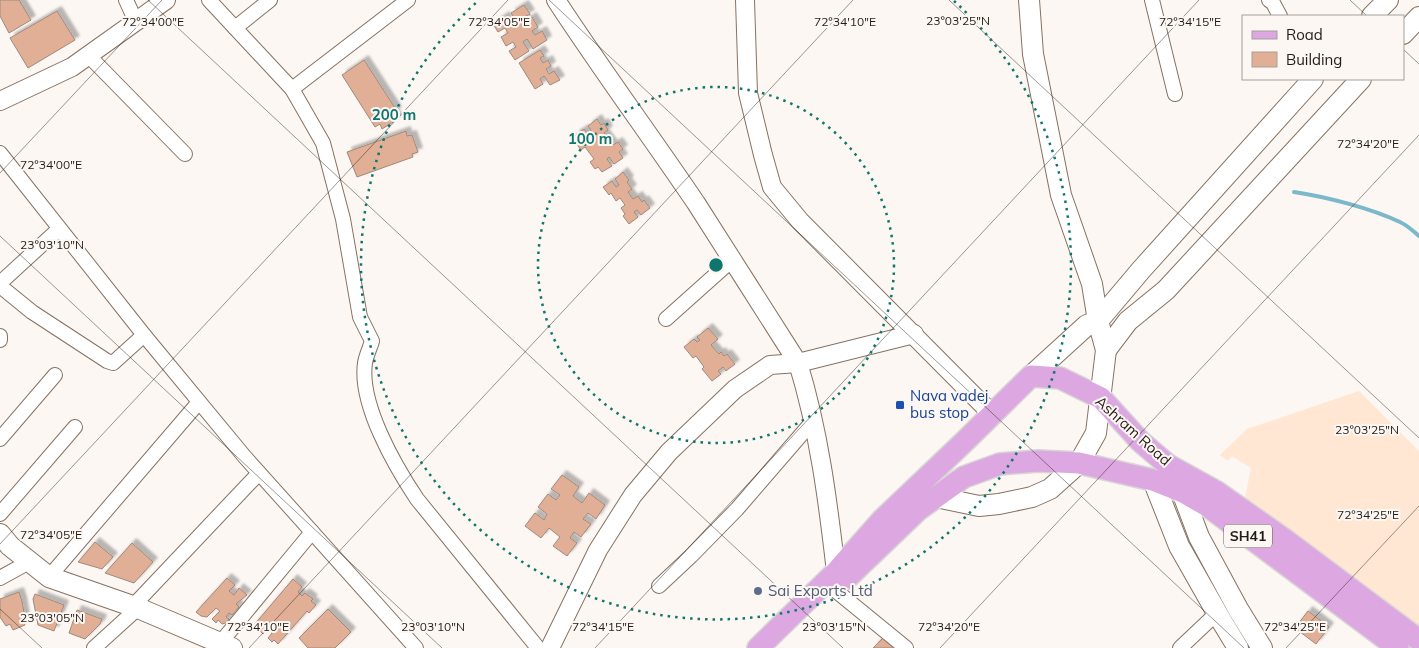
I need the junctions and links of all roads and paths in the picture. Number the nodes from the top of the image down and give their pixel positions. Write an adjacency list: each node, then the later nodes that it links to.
1 (126, 0): 16 (street)
2 (166, 0): 16 (street)
3 (209, 0): 17 (street)
4 (270, 0): 17 (street)
5 (408, 0): 22 (street)
6 (556, 0): 28 (street)
7 (745, 0): 32 (street)
8 (1019, 0): 31 (main road)
9 (1029, 0): 31 (main road)
10 (1152, 0): 23 (street)
11 (1269, 0): 13 (street)
12 (1388, 0): 14 (main road)
13 (1279, 15)
14 (1373, 15)
15 (1419, 17): 18 (main road)
16 (136, 22): 19 (street)
17 (235, 28): 22 (street)
18 (1404, 33)
19 (88, 56): 24 (street); 26 (street)
20 (1312, 80): 31 (main road)
21 (1360, 80): 36 (main road)
22 (292, 89): 66 (street)
23 (1175, 94)
24 (0, 101)
25 (0, 153): 27 (street)
26 (184, 154)
27 (59, 229): 29 (street); 34 (street)
28 (732, 260): 30 (street); 37 (street)
29 (0, 285): 34 (street)
30 (666, 319)
31 (1092, 323): 36 (main road); 39 (main road)
32 (914, 334): 37 (street); 42 (street)
33 (0, 336): 35 (street)
34 (144, 336): 41 (street)
35 (0, 340)
36 (1106, 350): 40 (main road)
37 (798, 363): 43 (street); 67 (street)
38 (55, 375): 45 (street)
39 (1031, 376): 40 (main road, Ashram Road); 42 (main road, Ashram Road)
40 (1101, 398): 46 (main road); 47 (main road, Ashram Road)
41 (199, 402): 48 (street); 56 (street)
42 (992, 414): 58 (main road, Ashram Road)
43 (813, 421): 58 (street); 59 (street)
44 (75, 427): 52 (street)
45 (0, 439)
46 (1078, 463): 49 (main road, Ashram Road / SH41); 51 (main road, Ashram Road / SH41); 51 (main road)
47 (1168, 465): 50 (main road); 62 (main road, Ashram Road)
48 (259, 473): 53 (street); 60 (street)
49 (1153, 480): 50 (main road, Ashram Road / SH41); 61 (main road)
50 (1183, 492): 73 (main road); 74 (main road, Ashram Road / SH41)
51 (936, 497): 58 (main road, Ashram Road / SH41)
52 (0, 514)
53 (312, 532): 63 (street); 65 (street)
54 (0, 534): 55 (main road)
55 (29, 562): 56 (main road); 57 (street)
56 (49, 577): 60 (main road)
57 (0, 578)
58 (836, 581): 68 (main road, Ashram Road); 69 (main road, Ashram Road / SH41); 70 (street)
59 (659, 586)
60 (135, 607): 63 (main road); 64 (street)
61 (1217, 613): 71 (street); 72 (main road)
62 (1419, 640)
63 (223, 646)
64 (94, 648)
65 (416, 648)
66 (538, 648)
67 (550, 648)
68 (758, 648)
69 (776, 648)
70 (906, 648)
71 (1180, 648)
72 (1238, 648)
73 (1262, 648)
74 (1398, 648)

